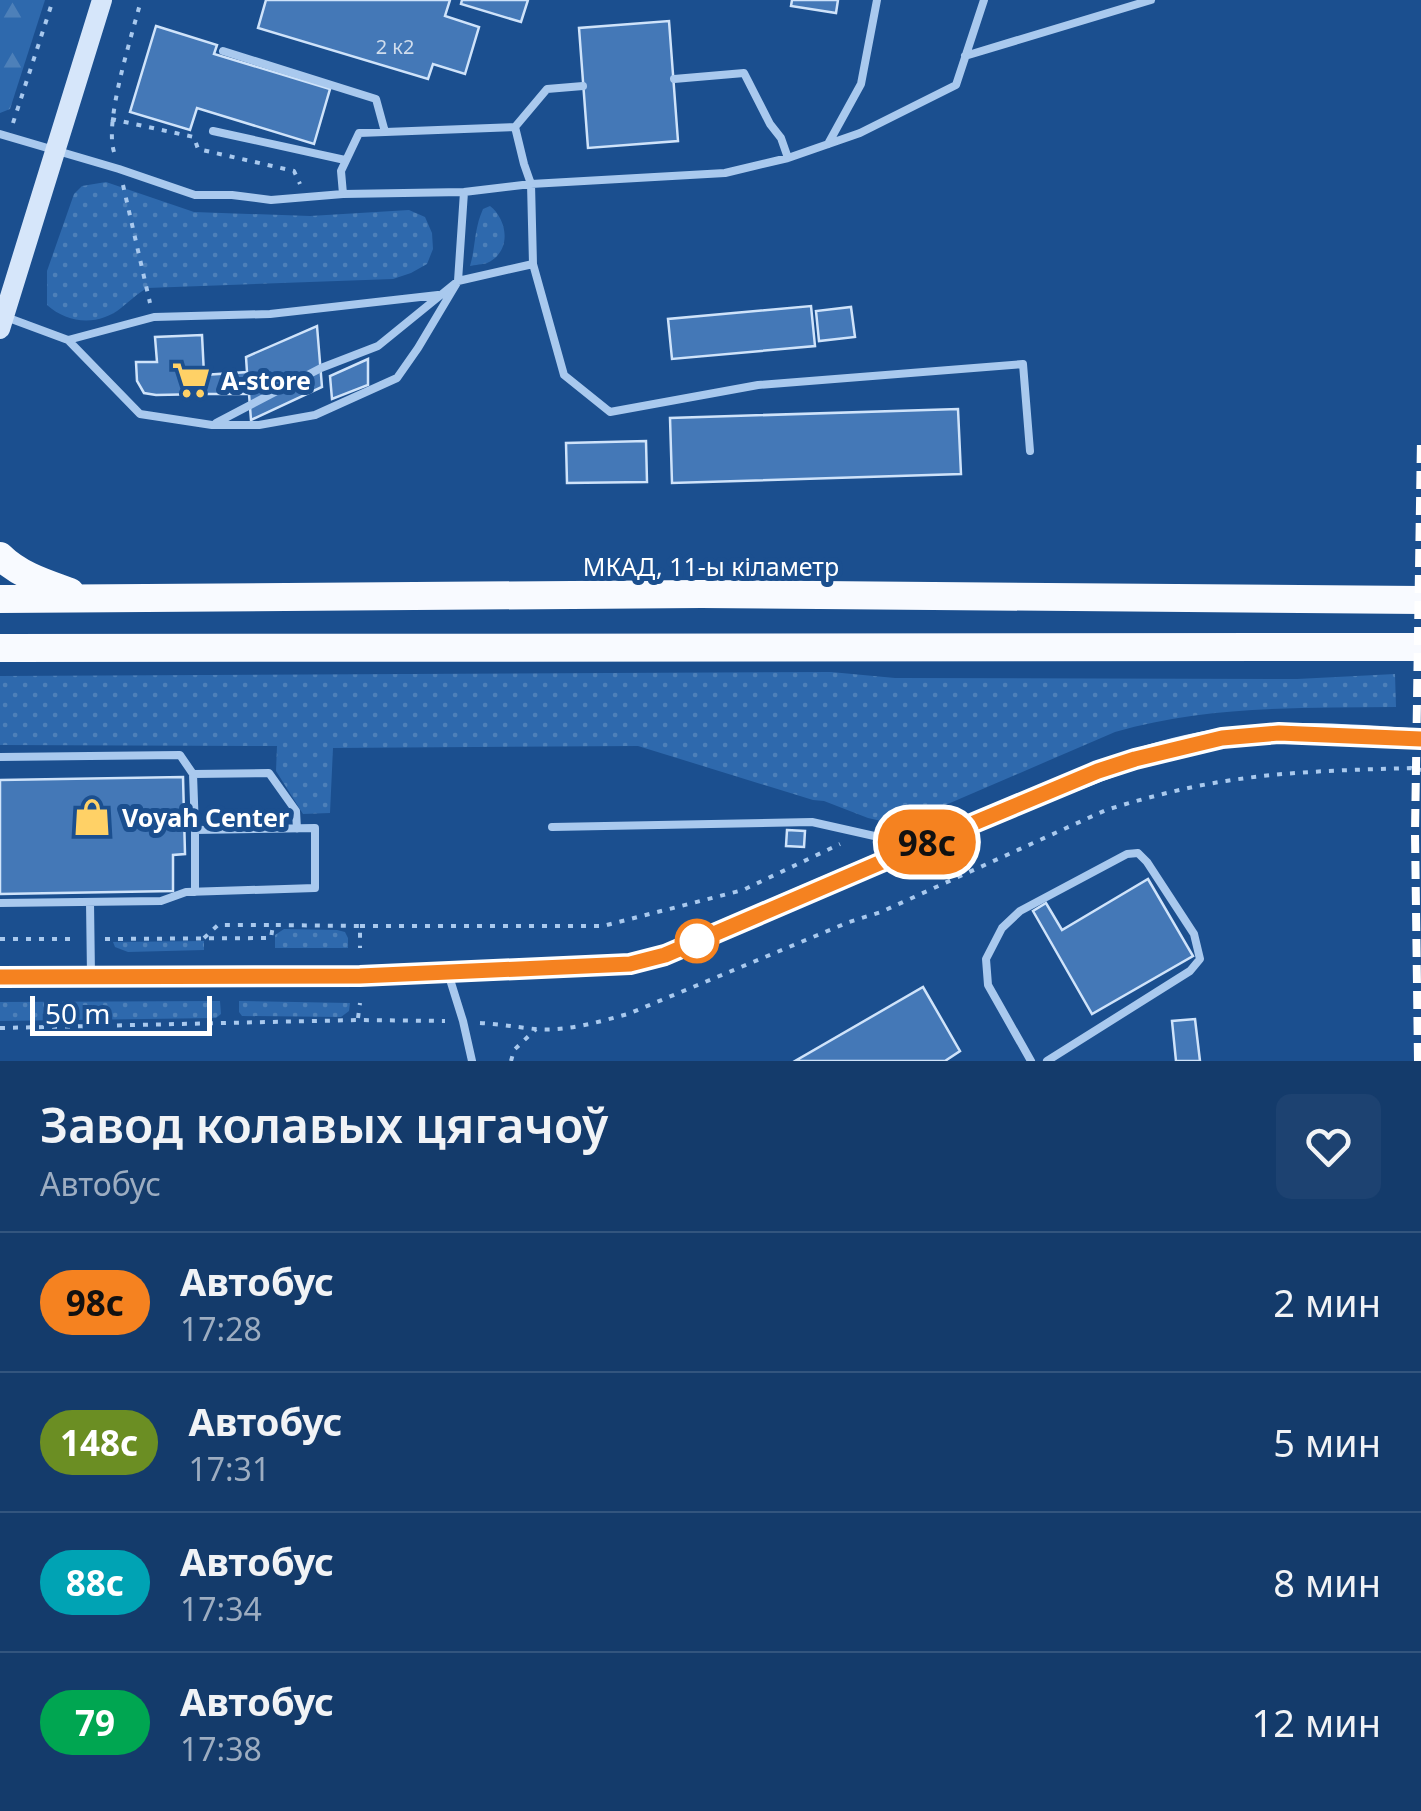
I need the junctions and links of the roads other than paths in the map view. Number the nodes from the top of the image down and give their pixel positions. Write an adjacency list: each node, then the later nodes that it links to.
1 (102, 0): 14 (main road)
2 (877, 0): 13 (lane)
3 (984, 0): 6 (lane)
4 (1151, 0): 6 (lane)
5 (222, 52): 11 (lane)
6 (965, 56): 13 (lane)
7 (674, 79): 15 (lane)
8 (583, 86): 9 (lane)
9 (515, 127): 11 (lane); 17 (lane)
10 (213, 132): 16 (lane)
11 (385, 132): 16 (lane)
12 (4, 135): 14 (lane)
13 (828, 144): 15 (lane)
14 (56, 152): 19 (lane); 23 (main road)
15 (788, 158): 17 (lane)
16 (346, 160): 19 (lane)
17 (532, 184): 18 (lane); 20 (lane)
18 (464, 192): 19 (lane); 21 (lane)
19 (343, 194)
20 (534, 264): 21 (lane); 26 (lane)
21 (458, 281): 22 (lane); 25 (lane)
22 (438, 294): 24 (lane); 25 (lane)
23 (2, 323): 24 (lane)
24 (68, 340): 25 (lane)
25 (212, 425)
26 (1030, 451)
27 (0, 556): 29 (highway)
28 (0, 599): 29 (highway, МКАД, 11-ы кіламетр)
29 (90, 599): 30 (highway, МКАД, 11-ы кіламетр)
30 (1421, 600)
31 (1421, 646): 32 (highway)
32 (0, 648)
33 (1421, 738): 39 (main road)
34 (0, 757): 35 (lane)
35 (193, 774): 37 (lane); 38 (lane)
36 (552, 827): 39 (lane)
37 (297, 829): 38 (lane); 40 (lane)
38 (195, 830): 40 (lane)
39 (919, 846): 43 (main road)
40 (195, 892): 41 (lane)
41 (90, 902): 42 (lane); 45 (lane)
42 (0, 903)
43 (448, 973): 45 (main road); 46 (lane)
44 (0, 976): 45 (main road)
45 (91, 976)
46 (472, 1061)
47 (1031, 1061): 48 (lane)
48 (1047, 1061)

